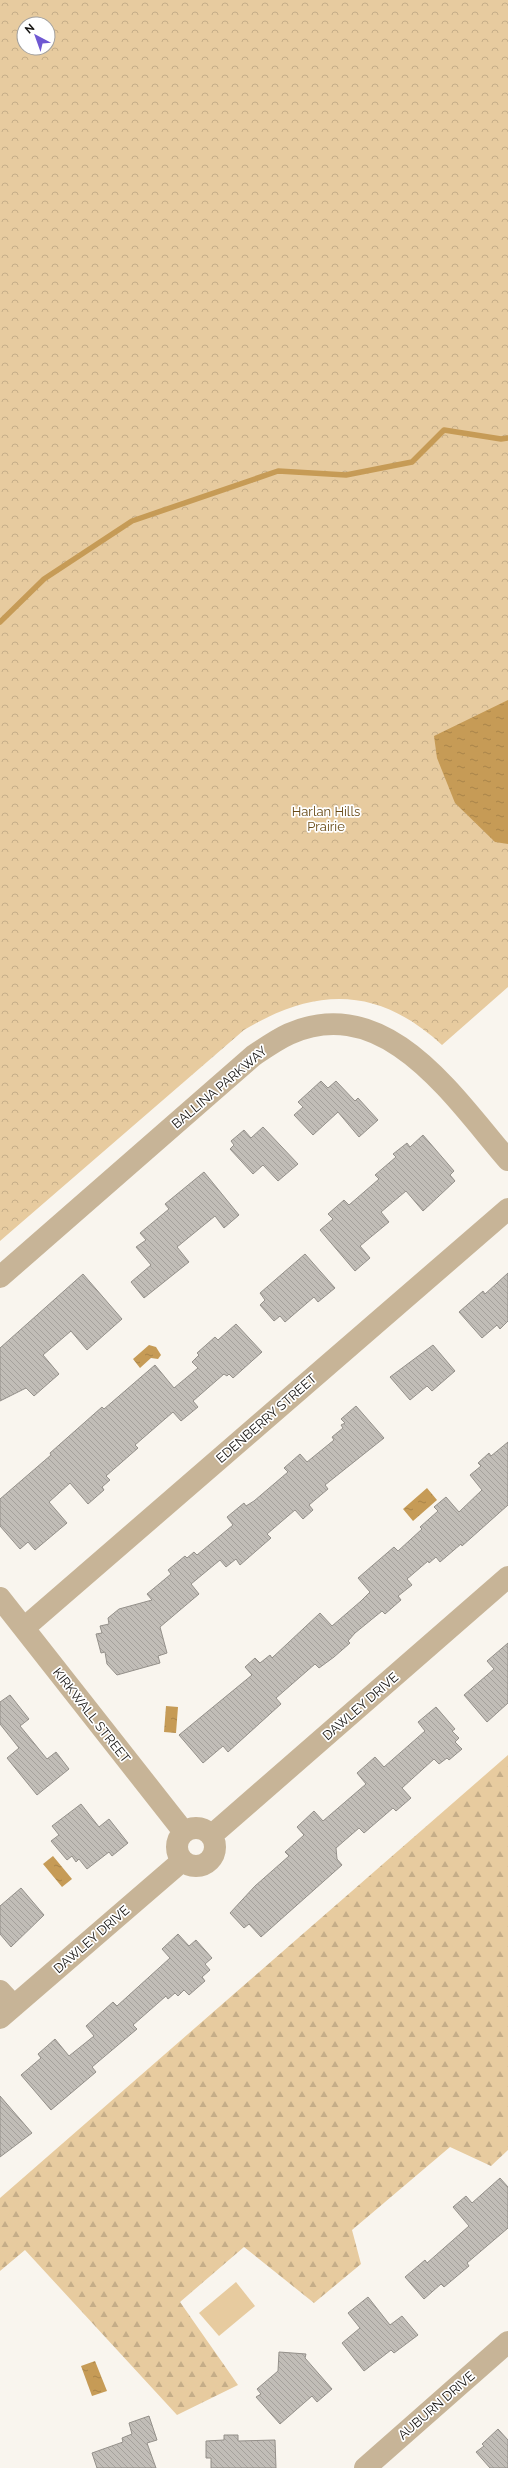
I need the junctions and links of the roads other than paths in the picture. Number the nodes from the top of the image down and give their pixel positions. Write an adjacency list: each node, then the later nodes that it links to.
1 (508, 1160): 3 (street, BALLINA PARKWAY)
2 (508, 1209): 6 (street, EDENBERRY STREET)
3 (0, 1276)
4 (508, 1577): 8 (street, DAWLEY DRIVE)
5 (0, 1598): 6 (street, KIRKWALL STREET)
6 (24, 1628): 7 (street, KIRKWALL STREET)
7 (184, 1832): 8 (street); 9 (street)
8 (212, 1835): 9 (street)
9 (182, 1861): 10 (street, DAWLEY DRIVE)
10 (5, 2005)
11 (508, 2342): 12 (street, AUBURN DRIVE)
12 (365, 2468)

